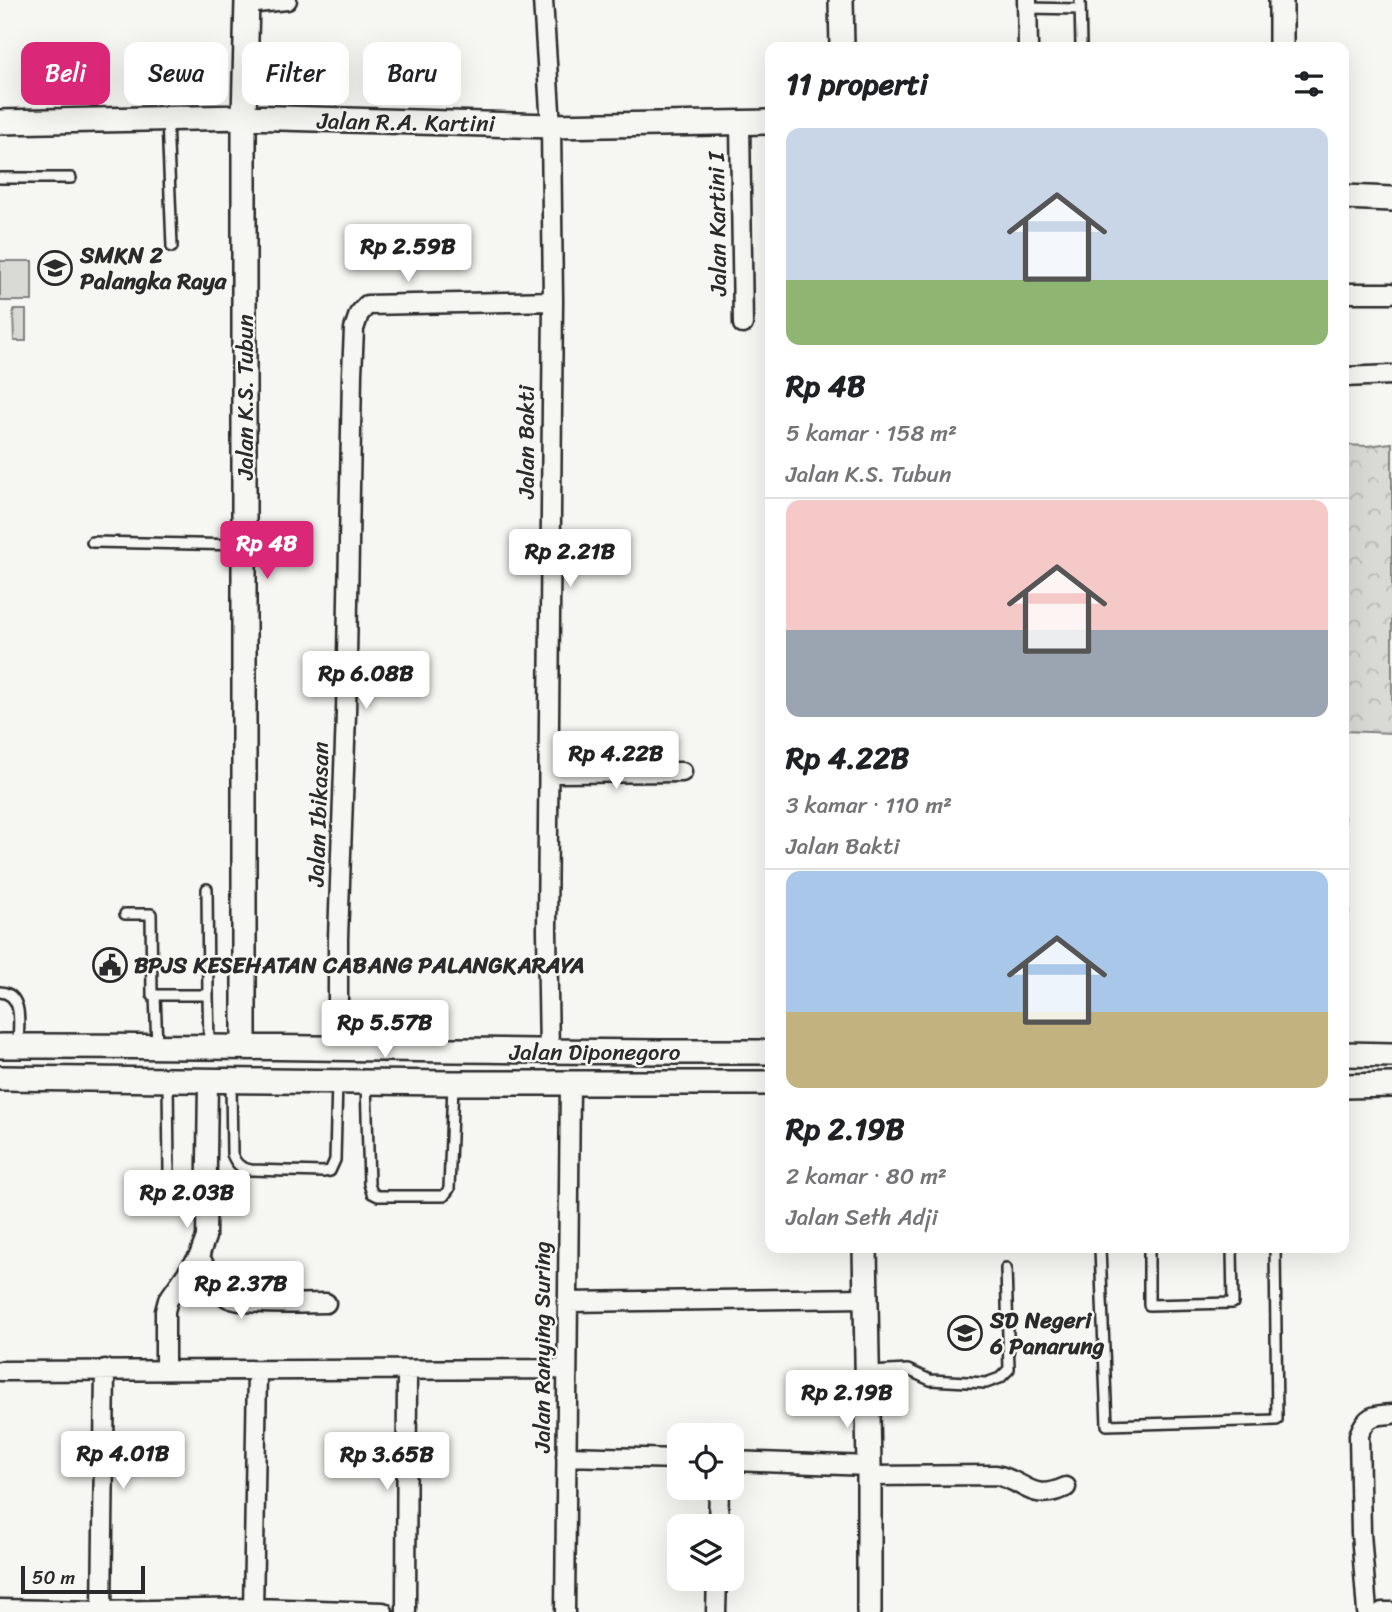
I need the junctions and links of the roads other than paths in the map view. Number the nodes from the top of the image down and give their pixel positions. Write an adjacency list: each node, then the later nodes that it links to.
1 (287, 0): 5 (street)
2 (543, 0): 17 (street, Jalan Bakti)
3 (841, 0): 8 (street)
4 (1281, 0): 11 (street)
5 (247, 2): 12 (street, Jalan K.S. Tubun)
6 (1027, 4): 7 (lane); 9 (street)
7 (1080, 5): 10 (lane)
8 (842, 42)
9 (1028, 42)
10 (1081, 42)
11 (1281, 42)
12 (244, 117): 13 (street, Jalan R.A. Kartini); 17 (street, Jalan R.A. Kartini); 30 (street, Jalan K.S. Tubun)
13 (167, 118): 14 (street, Jalan R.A. Kartini); 22 (lane)
14 (0, 122)
15 (765, 122): 16 (street, Jalan R.A. Kartini)
16 (740, 124): 17 (street, Jalan R.A. Kartini); 26 (street, Jalan Kartini I)
17 (551, 126): 25 (street, Jalan Bakti)
18 (0, 178): 19 (lane)
19 (71, 178)
20 (1349, 197): 21 (street)
21 (1392, 199)
22 (172, 247)
23 (1349, 293): 24 (street)
24 (1392, 293)
25 (553, 301): 32 (street, Jalan Bakti); 43 (street, Jalan Ibikasan)
26 (743, 324)
27 (1392, 375): 28 (street)
28 (1349, 377)
29 (92, 542): 30 (lane)
30 (246, 545): 42 (street, Jalan K.S. Tubun)
31 (682, 772): 32 (street)
32 (550, 773): 45 (street, Jalan Bakti)
33 (207, 889): 37 (lane)
34 (125, 914): 36 (lane)
35 (0, 992): 39 (lane)
36 (155, 995): 37 (lane); 40 (lane)
37 (208, 995): 41 (lane)
38 (44, 1045): 39 (street, Jalan Diponegoro); 40 (street, Jalan Diponegoro); 49 (street)
39 (9, 1046)
40 (156, 1046): 41 (street, Jalan Diponegoro)
41 (209, 1046): 42 (street, Jalan Diponegoro)
42 (244, 1046): 43 (street, Jalan Diponegoro)
43 (338, 1046): 45 (street, Jalan Diponegoro)
44 (765, 1052): 45 (street, Jalan Diponegoro)
45 (549, 1053)
46 (1349, 1054): 47 (street)
47 (1392, 1055)
48 (0, 1078): 49 (street, Jalan Diponegoro)
49 (44, 1078): 50 (street, Jalan Diponegoro)
50 (168, 1079): 51 (street, Jalan Diponegoro); 59 (lane)
51 (220, 1080): 52 (street, Jalan Diponegoro); 52 (lane); 65 (street)
52 (337, 1081): 53 (street, Jalan Diponegoro)
53 (366, 1082): 54 (street, Jalan Diponegoro); 54 (lane)
54 (453, 1083): 55 (street, Jalan Diponegoro)
55 (570, 1083): 56 (street, Jalan Diponegoro); 68 (street, Jalan Ranying Suring)
56 (765, 1083)
57 (1392, 1085): 58 (street)
58 (1349, 1086)
59 (169, 1174)
60 (865, 1253): 67 (street)
61 (1100, 1253): 64 (lane)
62 (1149, 1253): 63 (lane)
63 (1232, 1253)
64 (1275, 1253)
65 (199, 1256): 69 (street); 72 (street)
66 (1006, 1268): 76 (lane)
67 (866, 1298): 68 (street); 76 (street)
68 (567, 1302): 71 (street, Jalan Ranying Suring)
69 (326, 1303)
70 (105, 1369): 72 (street); 73 (street); 86 (street)
71 (567, 1369): 74 (street); 78 (street, Jalan Ranying Suring)
72 (165, 1370): 75 (street)
73 (0, 1371)
74 (407, 1371): 75 (street); 88 (street)
75 (257, 1372): 85 (street)
76 (868, 1372): 81 (street)
77 (1392, 1414): 92 (street)
78 (566, 1456): 79 (street); 89 (street, Jalan Ranying Suring)
79 (667, 1459)
80 (744, 1462): 81 (street)
81 (869, 1471): 82 (street); 91 (street)
82 (1066, 1487)
83 (717, 1591): 90 (street)
84 (0, 1609): 86 (street)
85 (253, 1610): 86 (street); 87 (street)
86 (102, 1611)
87 (383, 1612)
88 (406, 1612)
89 (565, 1612)
90 (716, 1612)
91 (869, 1612)
92 (1367, 1612)
93 (1382, 1612): 94 (street)
94 (1392, 1612)

